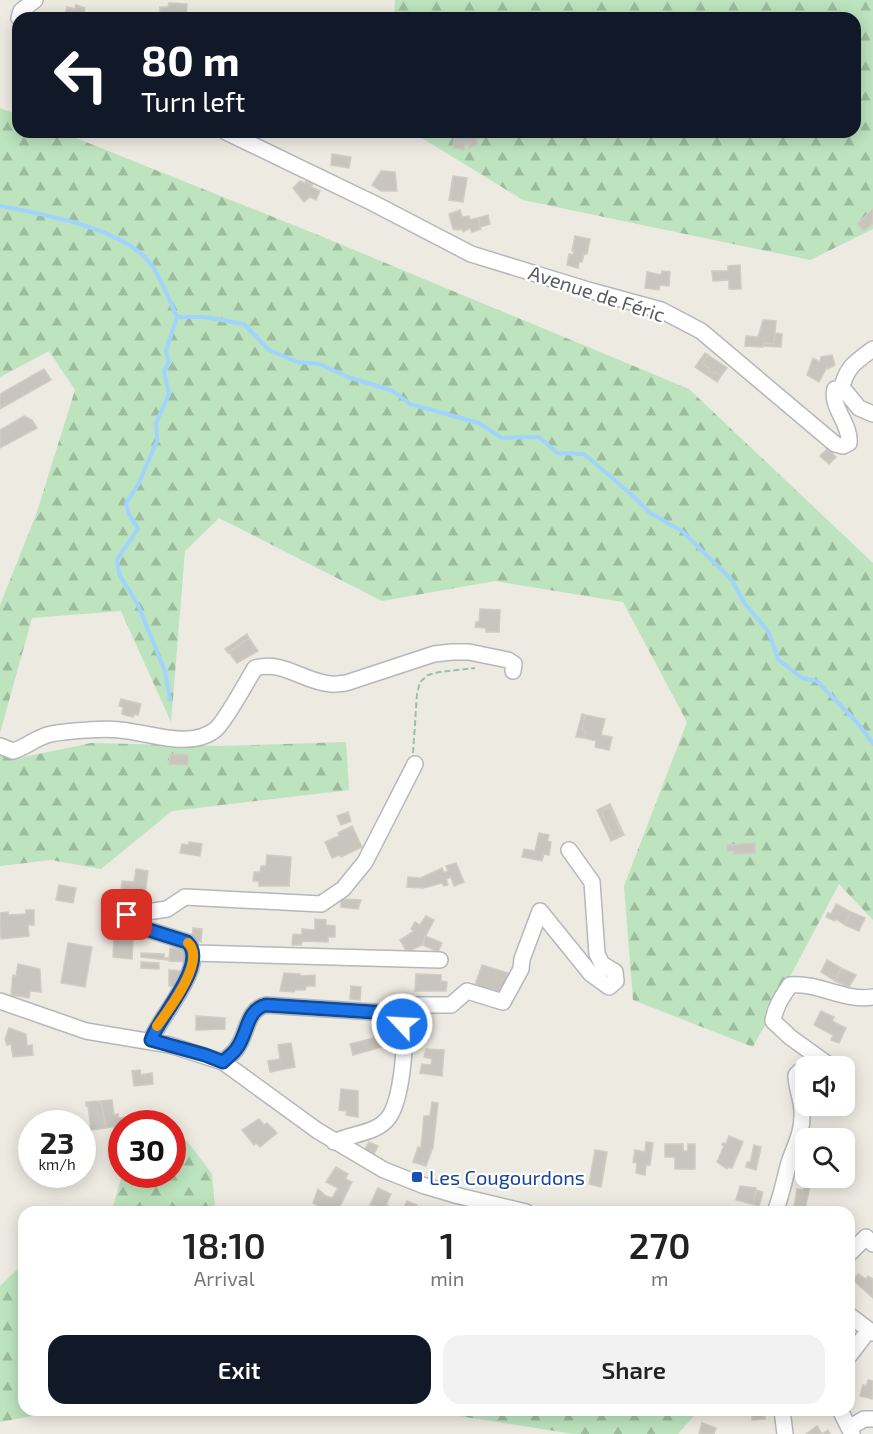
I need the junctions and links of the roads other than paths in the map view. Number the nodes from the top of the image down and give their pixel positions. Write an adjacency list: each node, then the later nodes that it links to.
1 (35, 0): 2 (street)
2 (21, 12)
3 (238, 138): 5 (street, Avenue de Féric)
4 (873, 349): 5 (street)
5 (841, 391): 6 (street)
6 (873, 414)
7 (513, 671): 8 (street)
8 (0, 746)
9 (415, 764): 11 (street)
10 (569, 850): 15 (street)
11 (194, 953): 12 (street); 16 (street)
12 (440, 960)
13 (873, 997): 17 (street)
14 (0, 1001): 16 (street)
15 (396, 1016): 18 (street); 20 (street)
16 (151, 1040): 18 (street)
17 (817, 1056)
18 (223, 1062): 20 (street)
19 (802, 1116): 22 (street)
20 (334, 1142): 21 (street)
21 (501, 1206)
22 (777, 1206)
23 (873, 1244): 24 (street)
24 (855, 1248)
25 (855, 1319): 26 (street)
26 (871, 1331): 27 (street)
27 (855, 1349)
28 (783, 1416): 32 (street)
29 (843, 1416): 31 (street)
30 (873, 1419): 31 (street)
31 (851, 1431)
32 (785, 1434)

